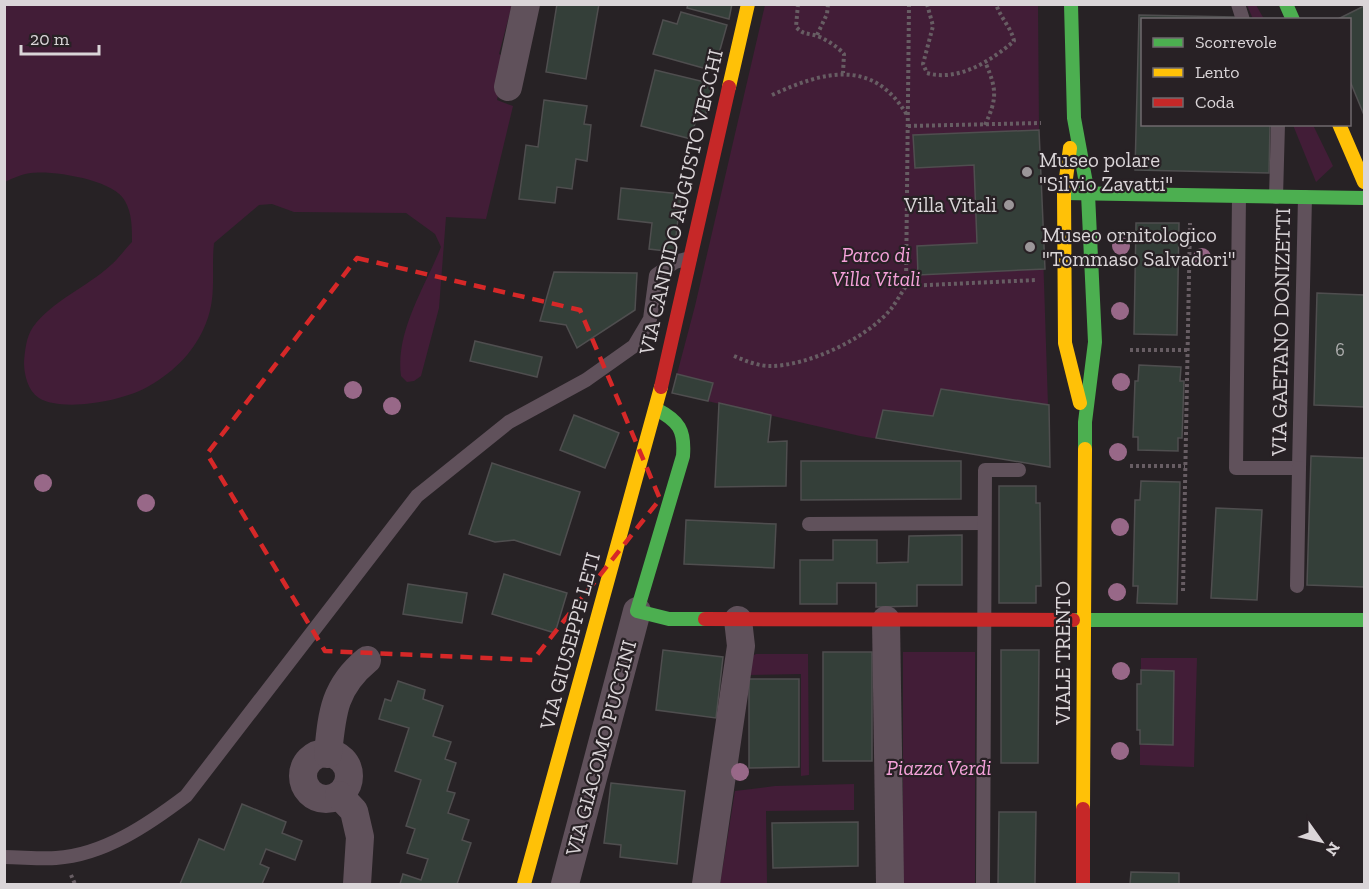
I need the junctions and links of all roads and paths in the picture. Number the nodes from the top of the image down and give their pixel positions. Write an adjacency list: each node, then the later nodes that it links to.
1 (526, 4): 14 (street)
2 (748, 4): 31 (main road, VIA CANDIDO AUGUSTO VECCHI)
3 (798, 4): 11 (path)
4 (828, 4): 11 (path)
5 (909, 4): 16 (path)
6 (927, 4): 12 (path)
7 (996, 4): 12 (path)
8 (1071, 4): 17 (main road, VIALE TRENTO)
9 (1286, 4): 10 (main road)
10 (1292, 18)
11 (817, 35): 13 (path)
12 (986, 63): 19 (path)
13 (843, 73): 15 (path); 16 (path)
14 (508, 87)
15 (772, 95)
16 (908, 115): 20 (path)
17 (1074, 118): 24 (main road, VIALE TRENTO); 25 (main road, VIALE TRENTO)
18 (1041, 123): 19 (path)
19 (985, 125): 20 (path)
20 (908, 126): 33 (path)
21 (1278, 126): 28 (lane)
22 (1340, 126): 23 (main road)
23 (1365, 182)
24 (1064, 193): 25 (main road, VIA GAETANO DONIZETTI); 38 (main road, VIALE TRENTO)
25 (1088, 194): 26 (main road, VIA GAETANO DONIZETTI); 38 (main road, VIALE TRENTO)
26 (1191, 195): 27 (main road, VIA GAETANO DONIZETTI); 35 (path)
27 (1239, 196): 28 (main road, VIA GAETANO DONIZETTI); 41 (lane, VIA GAETANO DONIZETTI)
28 (1276, 197): 29 (main road, VIA GAETANO DONIZETTI)
29 (1305, 197): 30 (main road, VIA GAETANO DONIZETTI); 41 (lane, VIA GAETANO DONIZETTI)
30 (1365, 198)
31 (690, 258): 37 (main road, VIA CANDIDO AUGUSTO VECCHI); 56 (lane)
32 (1045, 279): 33 (path)
33 (906, 286): 36 (path)
34 (1130, 350): 35 (path)
35 (1187, 350): 40 (path)
36 (734, 356)
37 (656, 410): 46 (main road); 58 (main road, VIA GIUSEPPE LETI)
38 (1085, 422): 50 (main road, VIALE TRENTO)
39 (1130, 466): 40 (path)
40 (1185, 466): 51 (path)
41 (1299, 468): 45 (lane, VIA GAETANO DONIZETTI)
42 (1019, 470): 43 (lane)
43 (982, 523): 44 (lane); 49 (lane)
44 (809, 524)
45 (1297, 586)
46 (637, 611): 47 (main road); 59 (street, VIA GIACOMO PUCCINI)
47 (738, 620): 48 (main road); 60 (street)
48 (886, 620): 49 (main road); 61 (street)
49 (983, 620): 50 (main road); 62 (lane)
50 (1084, 620): 51 (main road); 63 (main road, VIALE TRENTO)
51 (1183, 620): 52 (main road)
52 (1365, 620)
53 (368, 660): 54 (street)
54 (328, 754): 55 (street); 55 (street)
55 (339, 795): 57 (street)
56 (4, 857)
57 (357, 885)
58 (524, 885)
59 (566, 885)
60 (706, 885)
61 (890, 885)
62 (983, 885)
63 (1083, 885)

